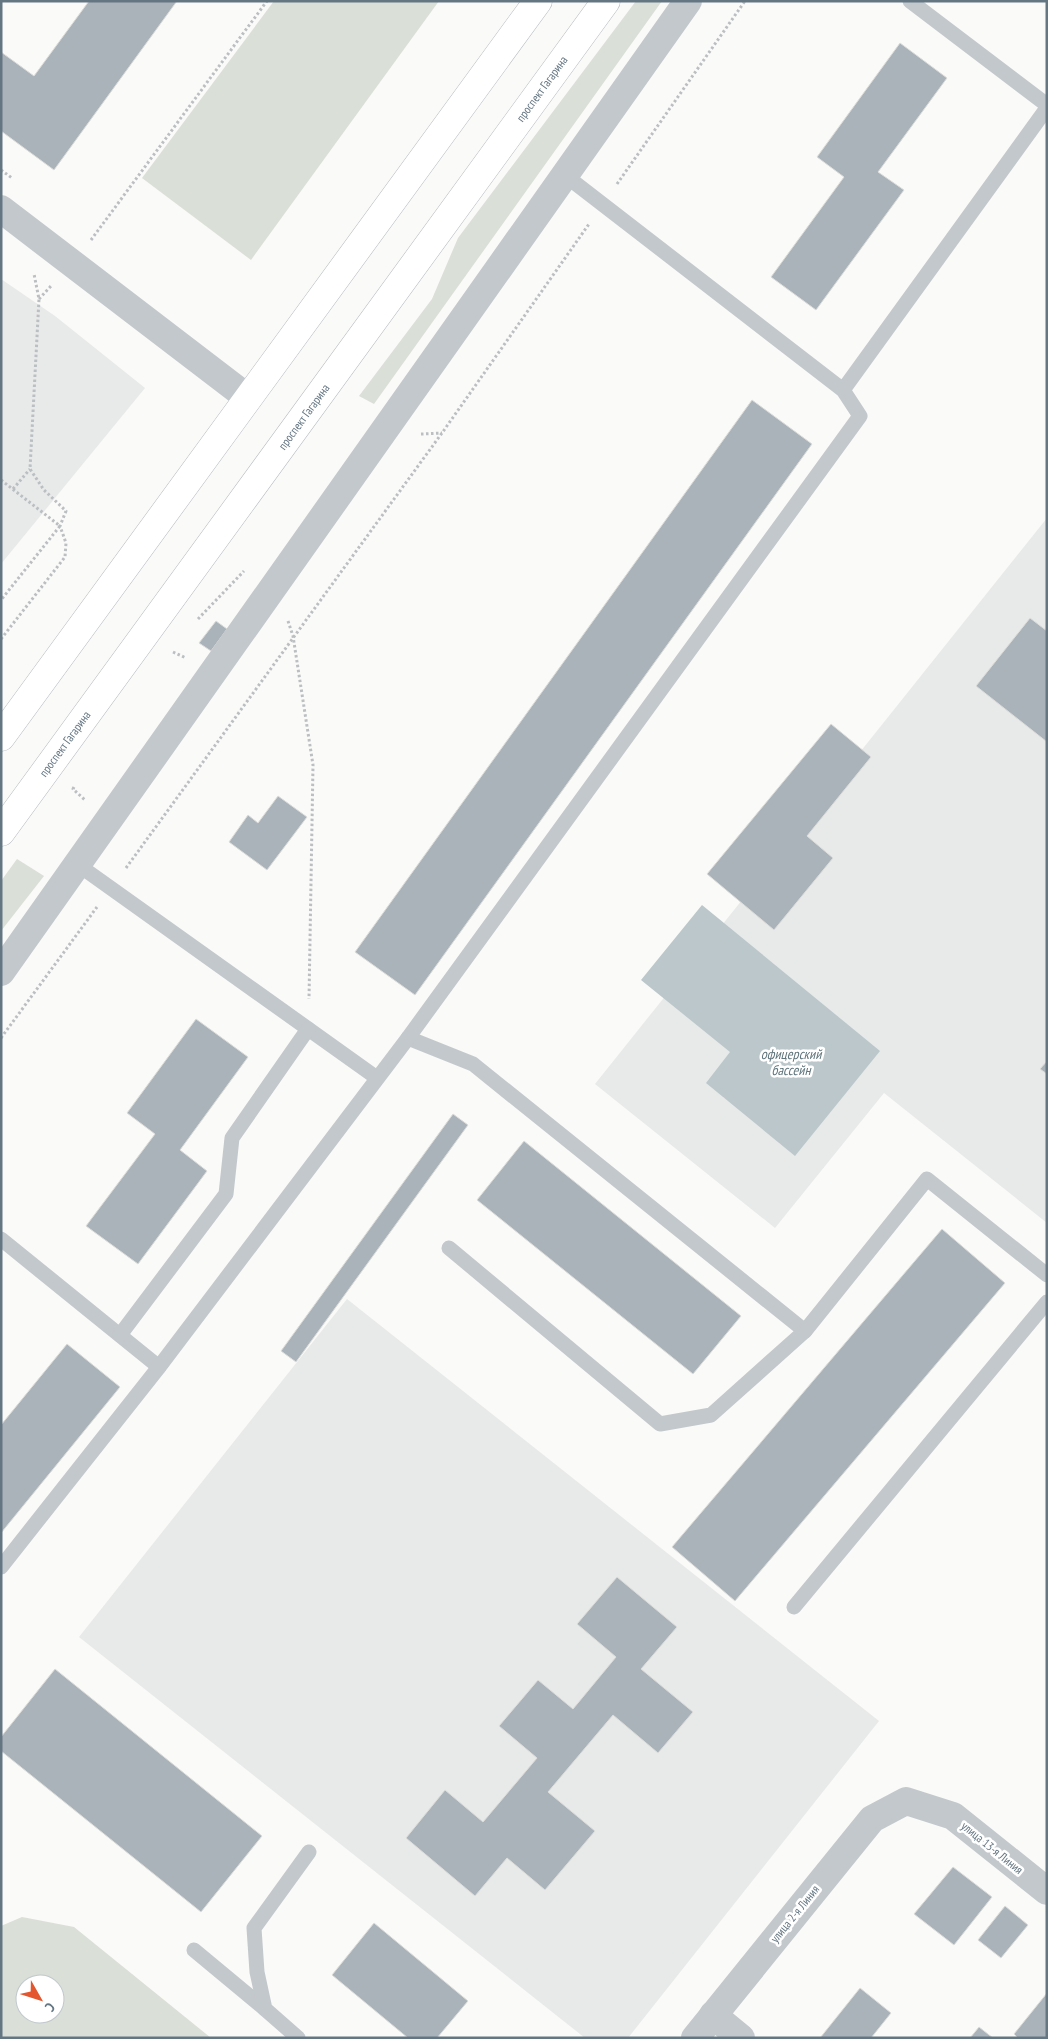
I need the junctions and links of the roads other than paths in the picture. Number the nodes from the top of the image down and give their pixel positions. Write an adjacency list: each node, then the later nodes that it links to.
1 (538, 1): 9 (main road)
2 (606, 1): 11 (main road, проспект Гагарина)
3 (688, 1): 6 (street)
4 (910, 1): 5 (lane)
5 (1047, 106): 8 (lane)
6 (566, 176): 8 (lane); 12 (street)
7 (1, 209): 9 (street)
8 (843, 390): 15 (lane)
9 (248, 398): 10 (main road)
10 (1, 737)
11 (1, 832)
12 (77, 864): 13 (street); 14 (lane)
13 (1, 972)
14 (308, 1029): 16 (lane); 22 (lane)
15 (408, 1038): 16 (lane); 21 (lane)
16 (377, 1078): 23 (lane)
17 (1, 1239): 22 (lane)
18 (449, 1248): 21 (lane)
19 (1047, 1275): 21 (lane)
20 (1047, 1302): 25 (lane)
21 (805, 1331)
22 (120, 1335): 23 (lane)
23 (158, 1367): 24 (lane)
24 (1, 1567)
25 (794, 1607)
26 (906, 1801): 28 (street, улица 13-я Линия); 31 (street, улица 2-я Линия)
27 (309, 1852): 30 (lane)
28 (1047, 1891)
29 (194, 1950): 30 (lane)
30 (265, 2009): 32 (lane)
31 (713, 2014): 33 (street, улица 2-я Линия); 34 (street)
32 (298, 2038)
33 (695, 2038)
34 (741, 2038)

